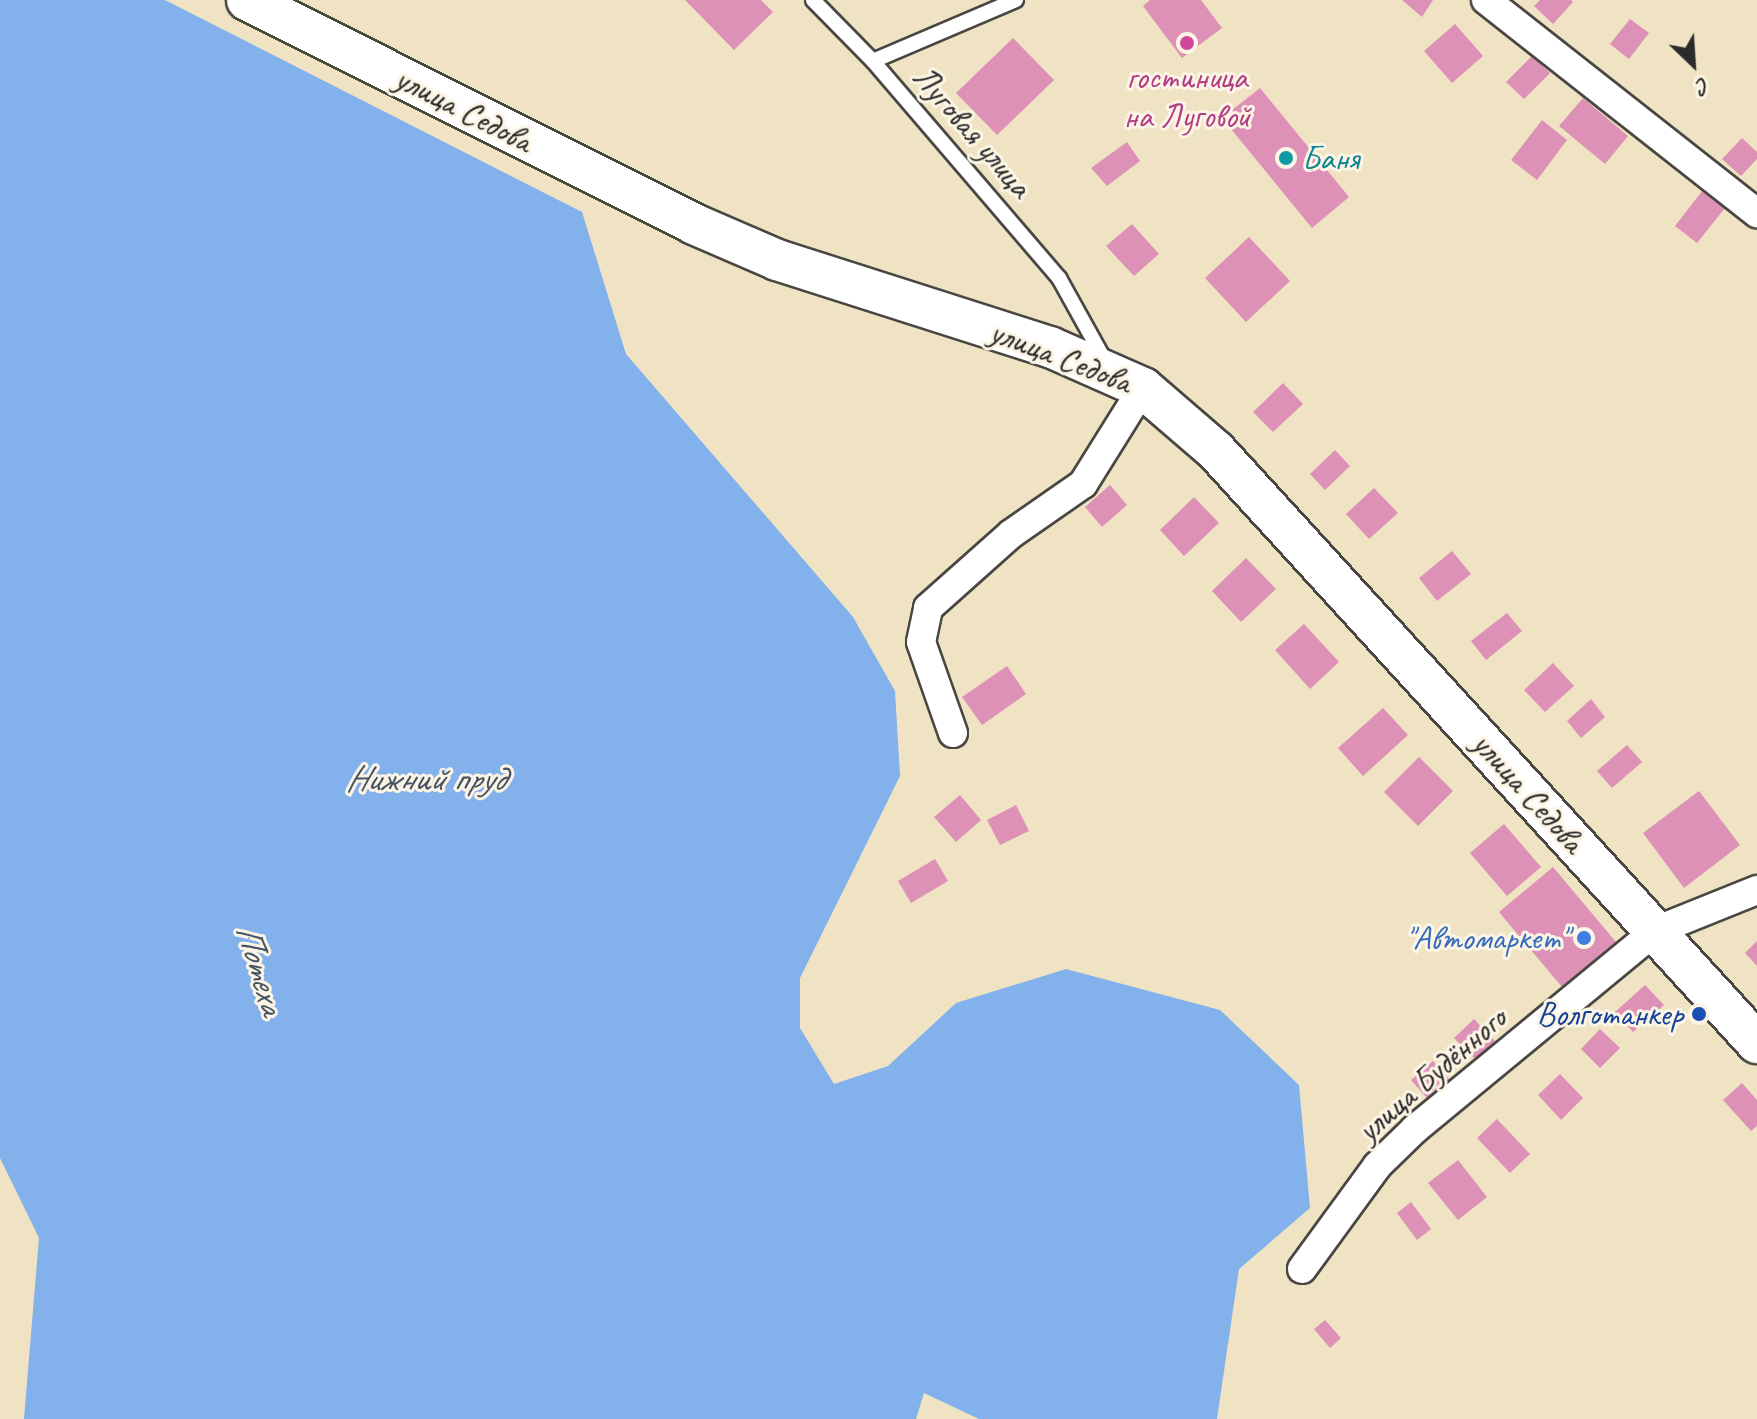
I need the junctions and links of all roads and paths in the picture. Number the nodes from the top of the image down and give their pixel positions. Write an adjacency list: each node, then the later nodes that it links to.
1 (247, 0): 7 (main road, улица Седова)
2 (813, 0): 5 (lane)
3 (1016, 0): 5 (lane, Луговая улица)
4 (1486, 0): 6 (street)
5 (873, 61): 7 (lane, Луговая улица)
6 (1757, 213)
7 (1127, 379): 8 (street); 10 (main road, улица Седова)
8 (953, 733)
9 (1757, 890): 10 (street, улица Будённого)
10 (1655, 931): 11 (main road, улица Седова); 12 (street, улица Будённого)
11 (1757, 1043)
12 (1302, 1269)

